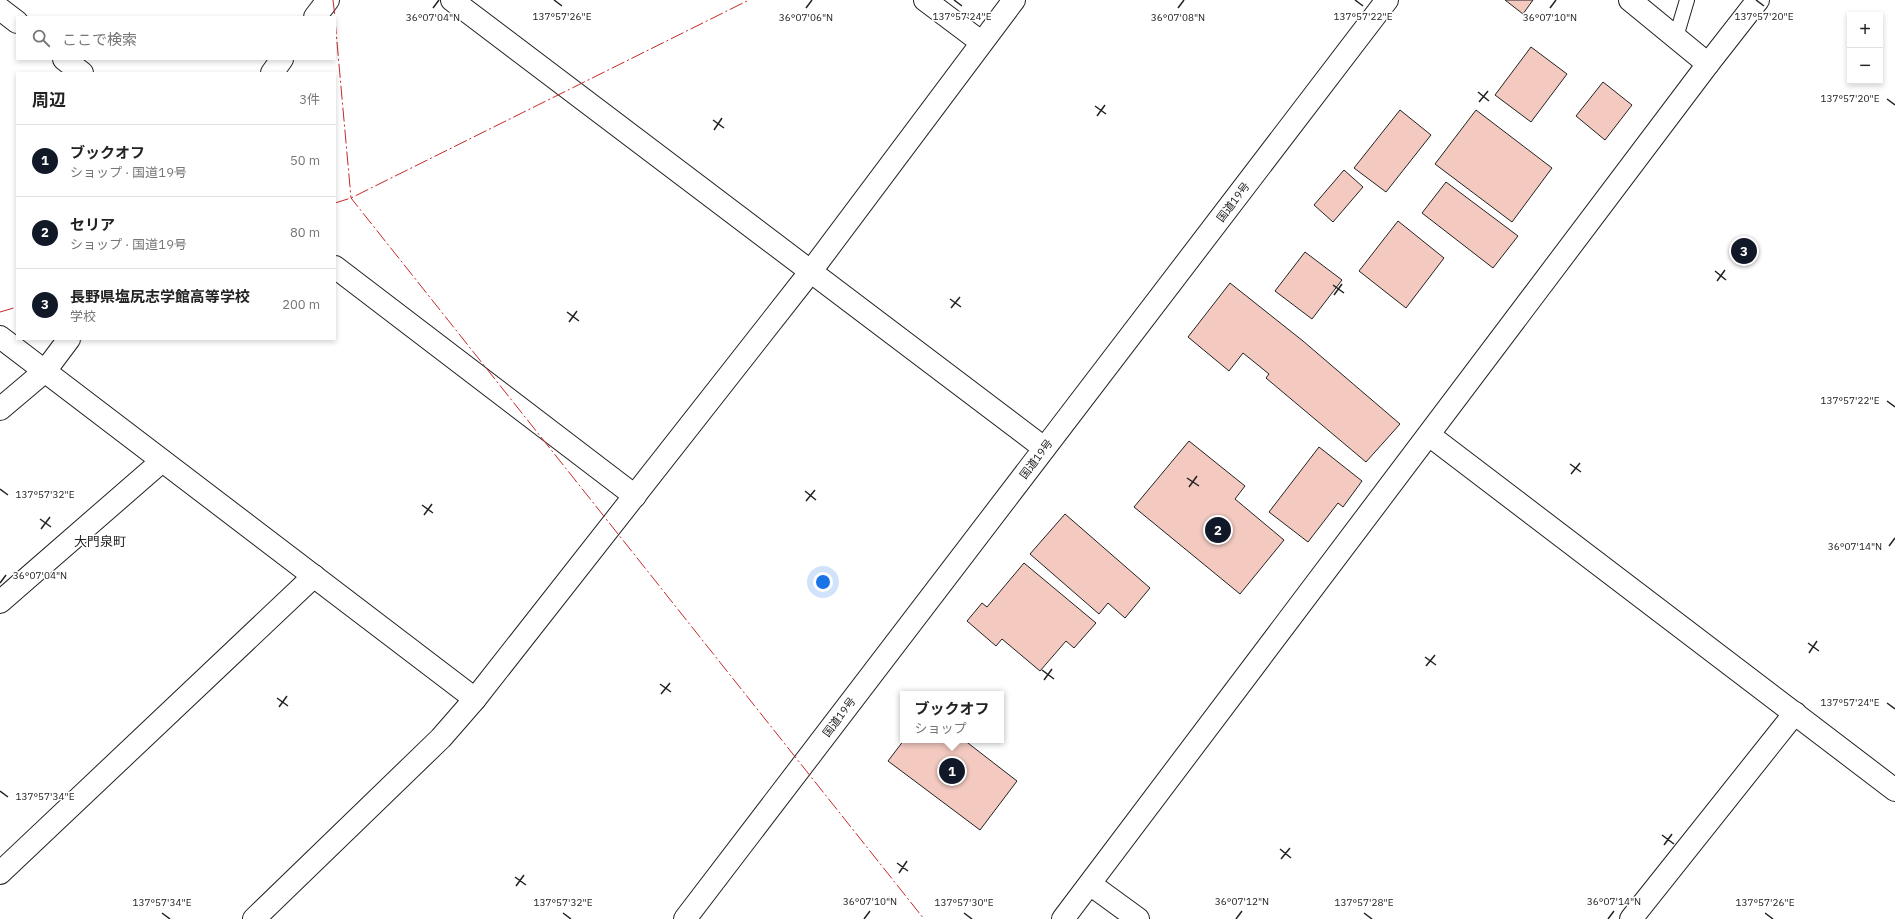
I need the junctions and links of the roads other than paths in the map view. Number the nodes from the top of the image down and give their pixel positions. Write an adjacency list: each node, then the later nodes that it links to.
1 (328, 0): 10 (main road)
2 (452, 0): 20 (main road)
3 (925, 0): 13 (main road)
4 (1014, 0): 13 (main road)
5 (1387, 0): 26 (main road, 国道19号)
6 (1630, 0): 12 (main road)
7 (1687, 0): 12 (lane)
8 (1758, 0): 16 (main road)
9 (0, 9): 11 (main road)
10 (316, 16)
11 (16, 21)
12 (1676, 37): 16 (main road)
13 (981, 42): 20 (main road)
14 (65, 60): 17 (main road)
15 (281, 60): 18 (main road)
16 (1708, 64): 25 (main road)
17 (81, 72)
18 (273, 72)
19 (336, 268): 28 (main road)
20 (811, 271): 26 (main road); 28 (main road)
21 (0, 337): 23 (main road)
22 (68, 340): 23 (main road)
23 (45, 371): 24 (main road); 27 (main road)
24 (0, 409)
25 (1430, 435): 32 (main road); 35 (main road)
26 (1044, 448): 37 (main road, 国道19号)
27 (162, 460): 29 (main road); 30 (main road)
28 (635, 496): 31 (main road)
29 (314, 576): 31 (main road); 34 (main road)
30 (0, 602)
31 (475, 699): 36 (main road)
32 (1795, 713): 33 (main road); 40 (main road)
33 (1895, 790)
34 (0, 873)
35 (1090, 884): 38 (main road); 39 (main road)
36 (254, 919)
37 (684, 919)
38 (1063, 919)
39 (1138, 919)
40 (1631, 919)

